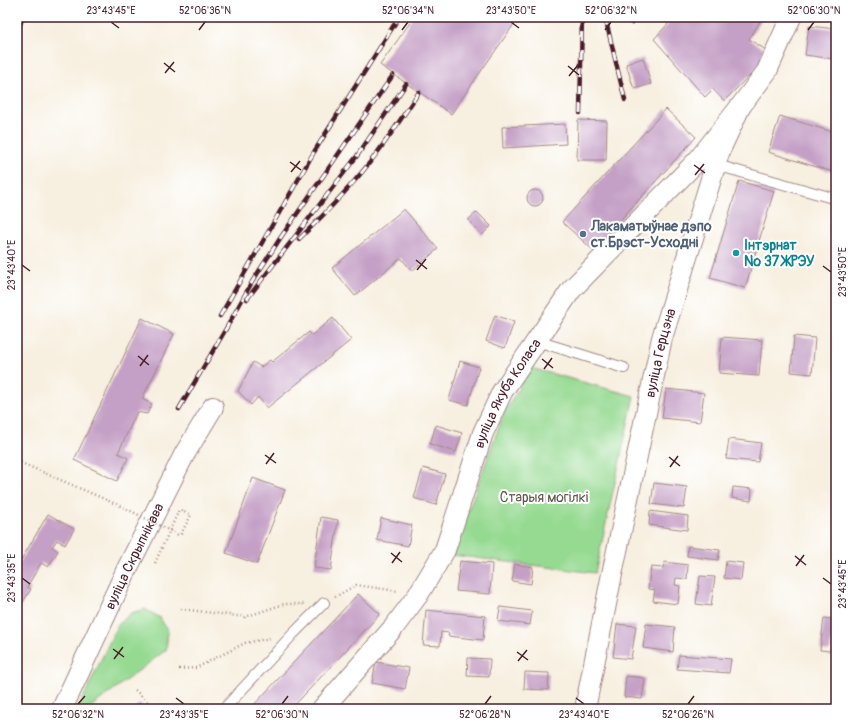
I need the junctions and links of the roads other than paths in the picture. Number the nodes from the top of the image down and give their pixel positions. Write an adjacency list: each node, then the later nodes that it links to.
1 (791, 17): 2 (street, вуліца Герцэна)
2 (706, 162): 3 (lane); 4 (street, вуліца Якуба Коласа); 11 (street, вуліца Герцэна)
3 (836, 199)
4 (537, 341): 5 (lane); 10 (street, вуліца Якуба Коласа)
5 (624, 368)
6 (213, 407): 8 (street, вуліца Скрыпнікава)
7 (324, 603): 9 (lane)
8 (62, 709)
9 (224, 709)
10 (322, 709)
11 (585, 709)

